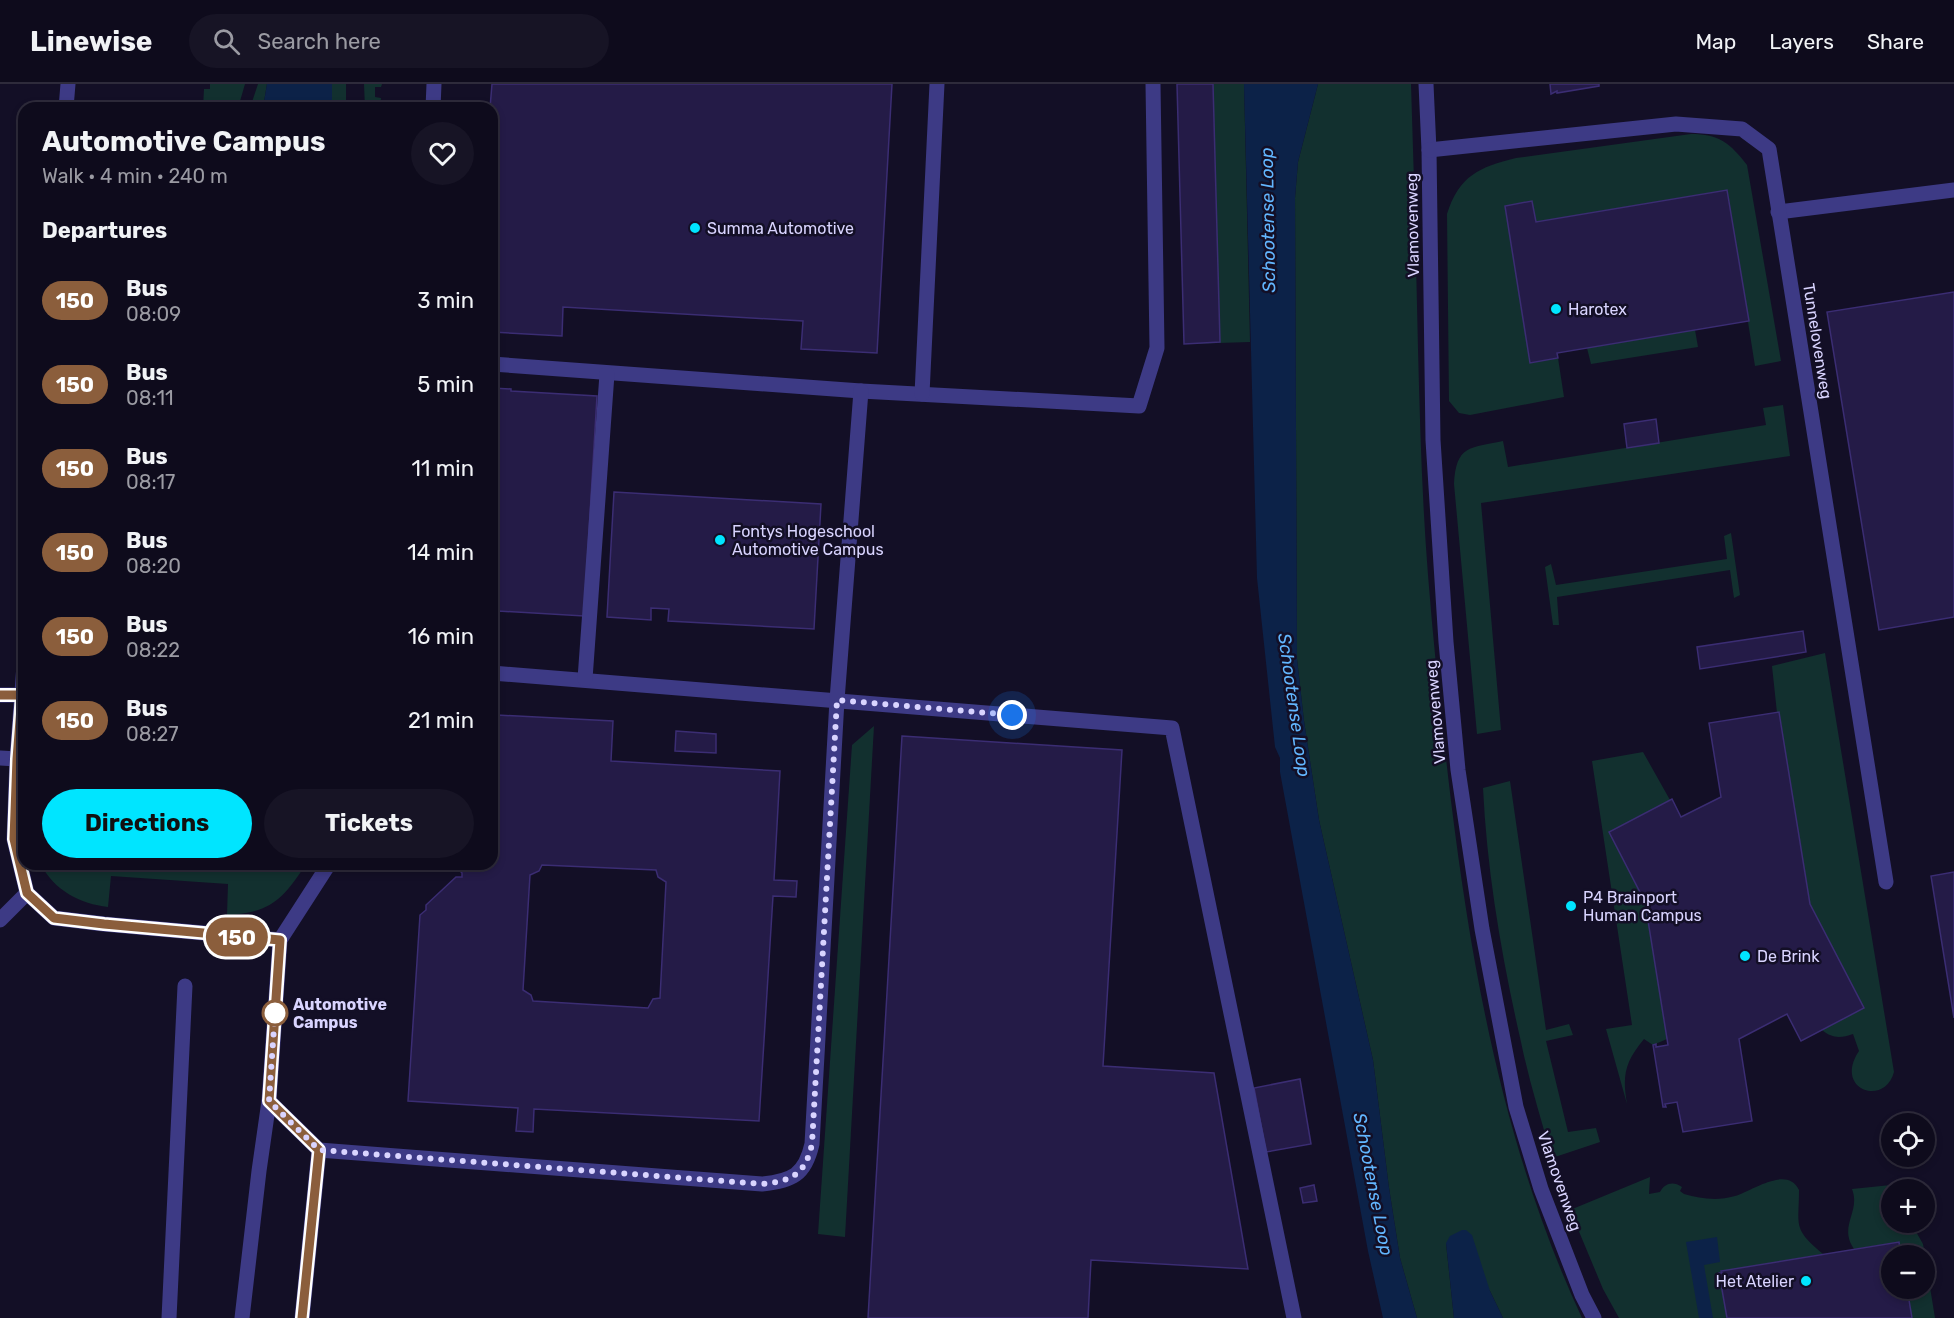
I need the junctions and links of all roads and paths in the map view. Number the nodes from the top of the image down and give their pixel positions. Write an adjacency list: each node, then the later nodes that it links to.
1 (68, 84): 6 (street)
2 (434, 84): 7 (street)
3 (937, 84): 14 (street)
4 (1153, 84): 14 (street)
5 (1426, 84): 8 (street, Vlamovenweg)
6 (66, 102)
7 (433, 102)
8 (1429, 150): 10 (street, Tunnelovenweg); 37 (street, Vlamovenweg)
9 (1954, 190): 10 (street)
10 (1778, 213): 26 (street, Tunnelovenweg)
11 (498, 365): 12 (street)
12 (607, 374): 13 (street); 16 (street)
13 (861, 391): 14 (street); 19 (street)
14 (922, 394)
15 (498, 673): 16 (street)
16 (585, 679): 19 (street)
17 (0, 695): 18 (street)
18 (18, 695)
19 (837, 700): 32 (street); 36 (street)
20 (18, 746): 22 (street)
21 (0, 758): 22 (street)
22 (17, 759): 23 (street)
23 (18, 856)
24 (21, 870): 27 (street)
25 (325, 870): 29 (street)
26 (1886, 882)
27 (27, 893): 28 (street); 29 (street)
28 (0, 920)
29 (280, 940): 31 (street)
30 (186, 986): 33 (street)
31 (269, 1101): 32 (street); 34 (street)
32 (319, 1150): 35 (street)
33 (169, 1318)
34 (242, 1318)
35 (302, 1318)
36 (1294, 1318)
37 (1594, 1318)

